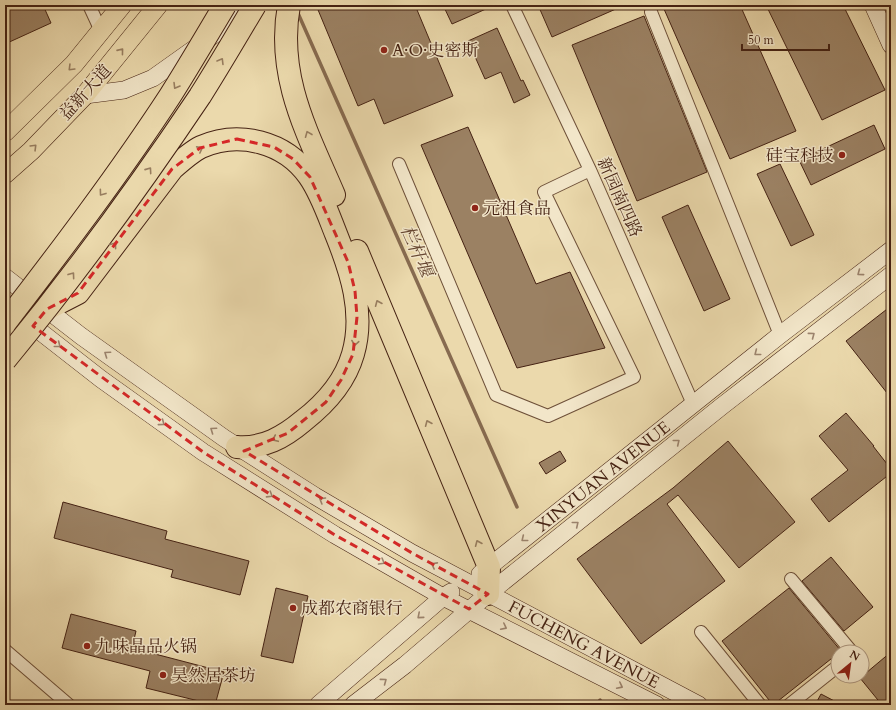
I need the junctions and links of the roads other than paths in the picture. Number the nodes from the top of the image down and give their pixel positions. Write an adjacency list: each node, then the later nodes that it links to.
1 (89, 5): 11 (street)
2 (122, 5): 11 (main road)
3 (158, 5): 13 (main road, 益新大道, one-way to 3)
4 (225, 5): 24 (highway, one-way to 24, bridge)
5 (248, 5): 13 (main road)
6 (255, 5): 23 (highway, one-way to 6, bridge)
7 (288, 5): 17 (highway, one-way to 7)
8 (512, 5): 16 (street, 新园南四路)
9 (873, 5): 12 (main road)
10 (651, 12): 25 (street)
11 (101, 31): 14 (main road, one-way to 14)
12 (891, 45)
13 (85, 95): 18 (main road, 益新大道, one-way to 13)
14 (5, 132)
15 (399, 164): 16 (street)
16 (590, 170): 27 (street, 新园南四路)
17 (316, 173): 23 (highway, one-way to 17); 28 (highway, one-way to 28); 29 (highway, one-way to 17)
18 (5, 174)
19 (891, 250): 25 (main road, XINYUAN AVENUE, one-way to 25)
20 (891, 275): 32 (main road, XINYUAN AVENUE, one-way to 20)
21 (5, 278): 28 (main road, FUCHENG AVENUE, one-way to 21)
22 (5, 304): 33 (main road, FUCHENG AVENUE, one-way to 33)
23 (47, 309): 26 (highway, bridge)
24 (5, 323)
25 (780, 334): 27 (main road, XINYUAN AVENUE, one-way to 27)
26 (5, 360)
27 (693, 404): 29 (main road, XINYUAN AVENUE, one-way to 29)
28 (237, 447): 31 (main road, FUCHENG AVENUE, one-way to 28)
29 (488, 568): 31 (main road, XINYUAN AVENUE); 32 (highway)
30 (791, 579): 36 (street)
31 (469, 583): 32 (main road, FUCHENG AVENUE); 33 (main road, XINYUAN AVENUE)
32 (488, 594): 34 (main road, XINYUAN AVENUE); 43 (main road, FUCHENG AVENUE)
33 (442, 597): 34 (main road, FUCHENG AVENUE); 40 (main road, XINYUAN AVENUE, one-way to 40)
34 (469, 610): 41 (main road, XINYUAN AVENUE, one-way to 34); 42 (main road, FUCHENG AVENUE, one-way to 42)
35 (701, 632): 44 (street)
36 (845, 644)
37 (5, 650): 39 (street)
38 (830, 672): 45 (street)
39 (69, 705)
40 (318, 705)
41 (353, 705)
42 (657, 705)
43 (699, 705)
44 (760, 705)
45 (789, 705)

